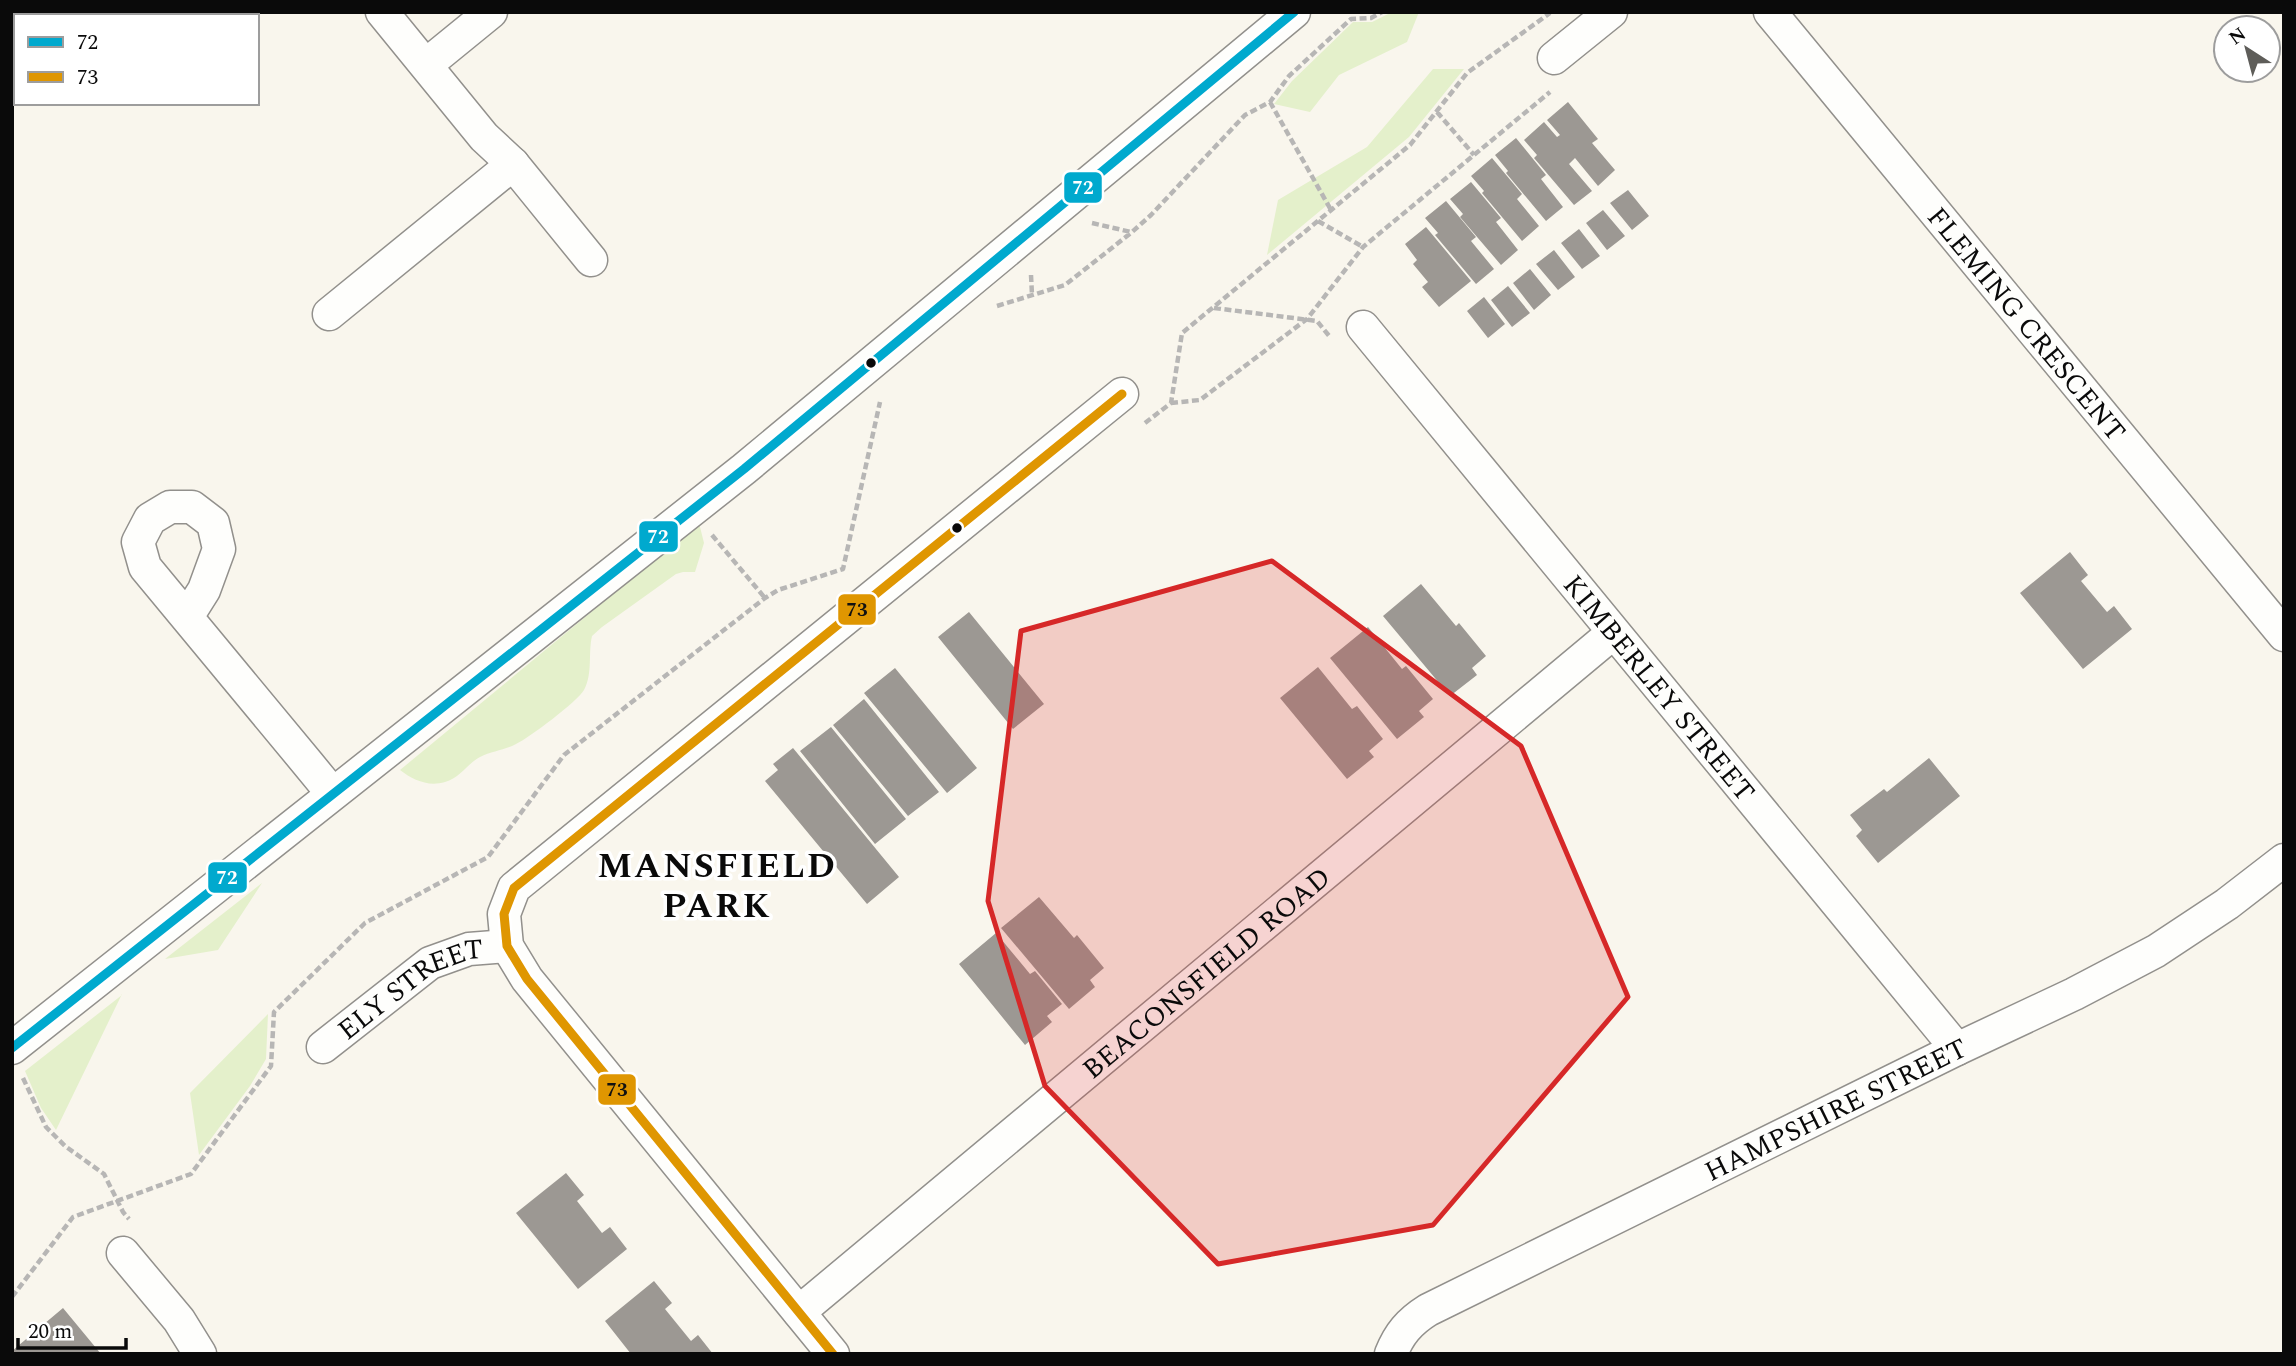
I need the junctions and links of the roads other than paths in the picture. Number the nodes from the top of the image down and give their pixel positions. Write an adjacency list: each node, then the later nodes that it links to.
1 (382, 12): 6 (street)
2 (491, 12): 6 (street)
3 (1294, 12): 16 (street)
4 (1611, 12): 7 (street)
5 (1770, 12): 15 (street, FLEMING CRESCENT)
6 (426, 65): 8 (street)
7 (1555, 72)
8 (513, 164): 9 (street); 10 (street)
9 (591, 260)
10 (329, 314)
11 (1363, 327): 14 (street, KIMBERLEY STREET)
12 (1122, 394): 18 (street)
13 (187, 617): 16 (street)
14 (1613, 633): 20 (street, KIMBERLEY STREET); 23 (street, BEACONSFIELD ROAD)
15 (2284, 635)
16 (332, 793): 21 (street)
17 (2284, 860): 20 (street, HAMPSHIRE STREET)
18 (507, 946): 19 (street, ELY STREET); 23 (street)
19 (323, 1048)
20 (1957, 1049): 26 (street, HAMPSHIRE STREET)
21 (17, 1062)
22 (129, 1239): 24 (street)
23 (799, 1312): 25 (street)
24 (200, 1354)
25 (833, 1354)
26 (1391, 1354)

